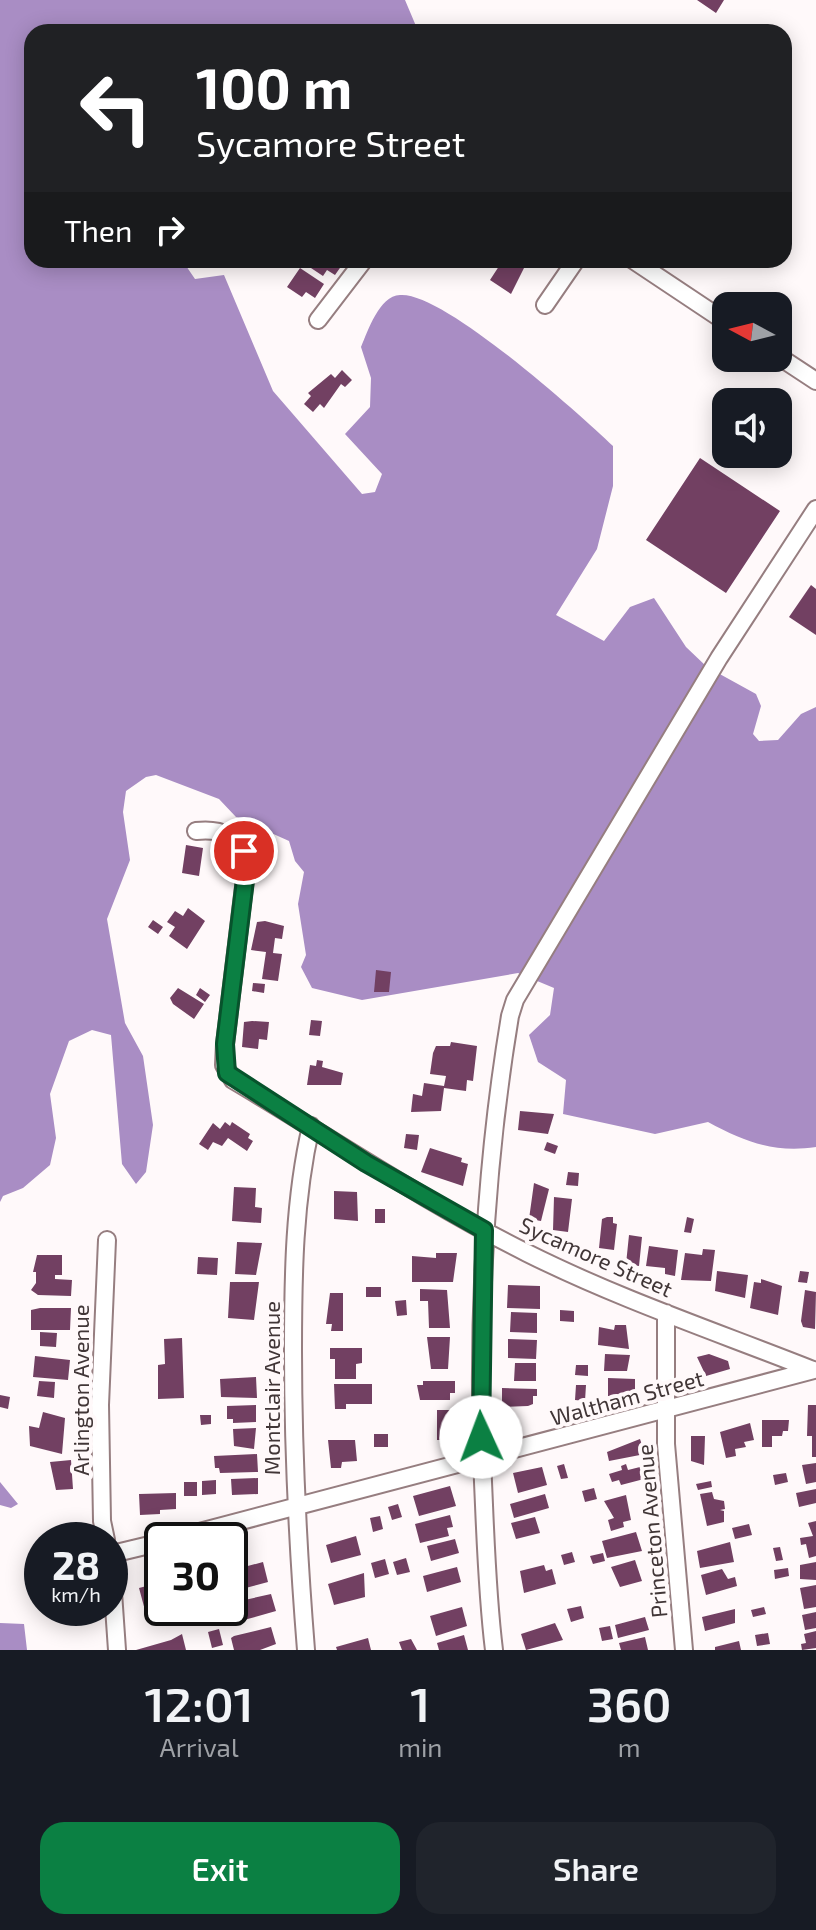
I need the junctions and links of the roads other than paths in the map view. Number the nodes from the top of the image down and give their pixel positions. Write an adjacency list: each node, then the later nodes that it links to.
1 (358, 268): 6 (street)
2 (570, 268): 4 (street)
3 (645, 268): 5 (street)
4 (545, 305)
5 (712, 313)
6 (318, 320)
7 (792, 365): 8 (street)
8 (816, 381)
9 (816, 509): 12 (street)
10 (196, 831): 11 (street, Sycamore Street)
11 (311, 1126): 12 (street, Sycamore Street); 18 (street, Montclair Avenue)
12 (484, 1230): 14 (street, Sycamore Street); 17 (street)
13 (107, 1240): 19 (street, Arlington Avenue)
14 (666, 1313): 15 (street, Sycamore Street); 16 (street, Princeton Avenue)
15 (815, 1370): 16 (street, Waltham Street)
16 (666, 1412): 17 (street, Waltham Street); 25 (street, Princeton Avenue)
17 (482, 1459): 18 (street, Waltham Street); 24 (street)
18 (296, 1507): 20 (street, Waltham Street); 23 (street, Montclair Avenue)
19 (102, 1522)
20 (238, 1522)
21 (115, 1626): 22 (street, Arlington Avenue)
22 (117, 1650)
23 (306, 1650)
24 (494, 1650)
25 (684, 1650)

